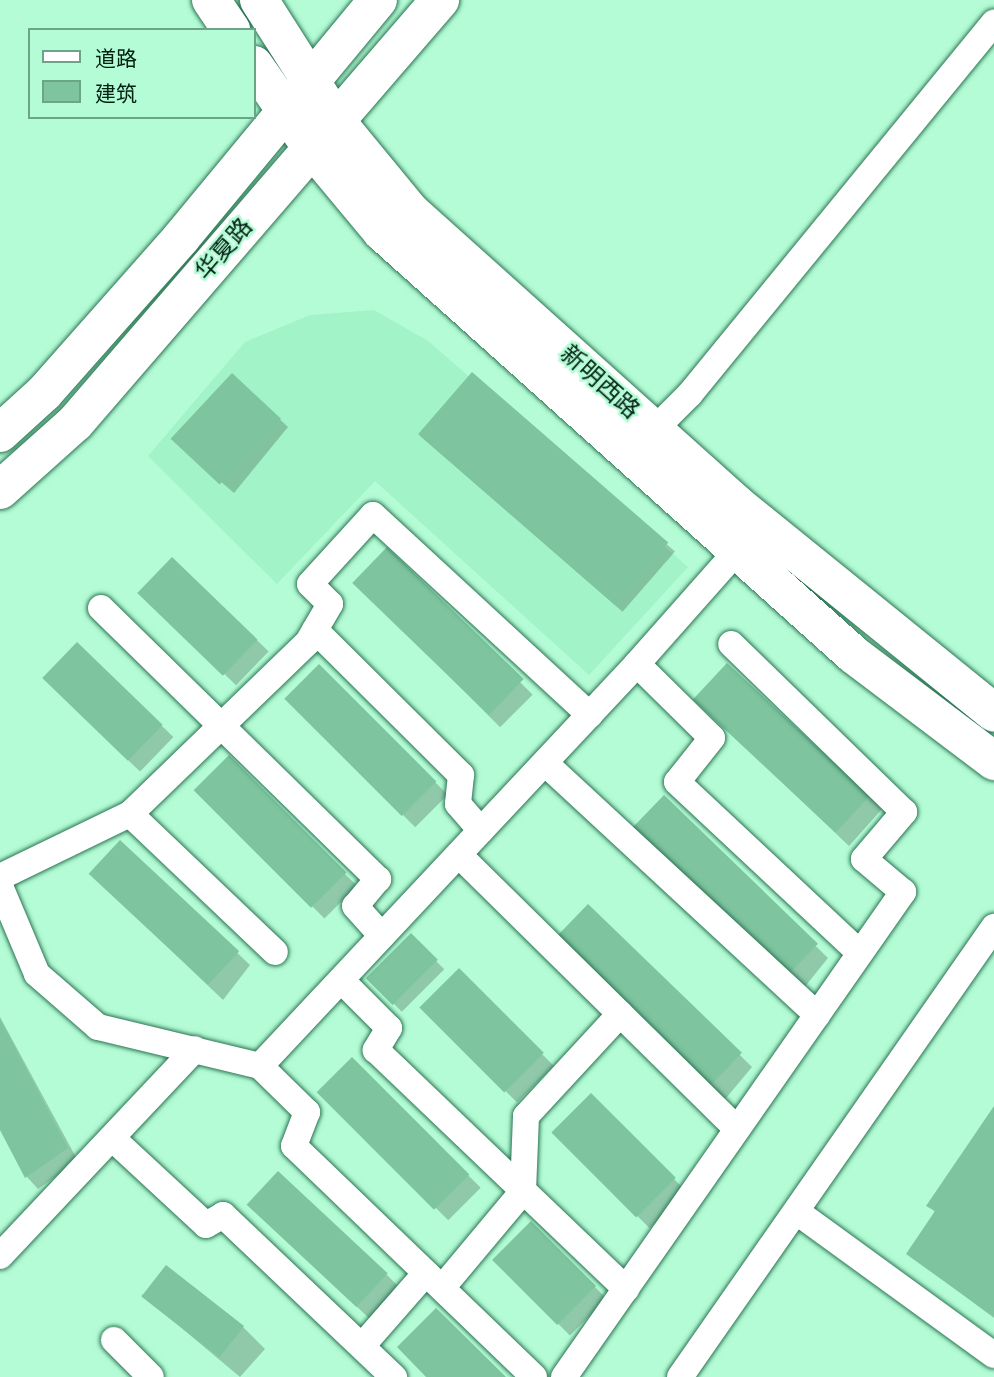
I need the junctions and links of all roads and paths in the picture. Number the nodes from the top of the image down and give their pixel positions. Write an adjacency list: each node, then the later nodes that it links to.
1 (211, 0): 6 (street)
2 (259, 0): 8 (street, 新明西路)
3 (378, 0): 8 (street, 华夏路)
4 (440, 0): 10 (street, 华夏路)
5 (994, 22): 11 (street)
6 (230, 28)
7 (256, 68): 9 (street, 新明西路)
8 (310, 78): 9 (street, 华夏路); 10 (street, 新明西路)
9 (283, 110): 10 (street, 新明西路); 12 (street, 华夏路)
10 (324, 134): 11 (street, 新明西路); 13 (street, 华夏路); 14 (street, 新明西路)
11 (653, 431): 19 (street, 新明西路)
12 (0, 433)
13 (0, 490)
14 (736, 552): 18 (street); 21 (street, 新明西路)
15 (102, 608): 30 (street)
16 (315, 630): 20 (street); 23 (street); 24 (street)
17 (731, 644): 32 (street)
18 (637, 664): 20 (street); 32 (street)
19 (994, 713)
20 (590, 715): 22 (street)
21 (994, 761)
22 (545, 763): 24 (street); 35 (street)
23 (130, 814): 26 (street); 31 (street)
24 (481, 830): 25 (street)
25 (458, 855): 30 (street); 34 (street)
26 (0, 877)
27 (0, 886): 28 (street)
28 (8, 925): 36 (street)
29 (994, 927): 41 (street)
30 (382, 936): 33 (street)
31 (275, 952)
32 (860, 953): 35 (street)
33 (341, 979): 37 (street); 40 (street)
34 (620, 1014): 38 (street); 40 (street)
35 (817, 1015): 38 (street)
36 (195, 1049): 37 (street); 39 (street)
37 (260, 1066): 43 (street)
38 (737, 1129): 44 (street)
39 (112, 1138): 42 (street); 46 (street)
40 (523, 1191): 43 (street); 44 (street)
41 (797, 1212): 47 (street); 52 (street)
42 (0, 1256)
43 (434, 1281): 46 (street); 50 (street)
44 (626, 1289): 51 (street)
45 (114, 1340): 48 (street)
46 (362, 1346): 49 (street)
47 (994, 1355)
48 (151, 1377)
49 (394, 1377)
50 (534, 1377)
51 (564, 1377)
52 (680, 1377)

